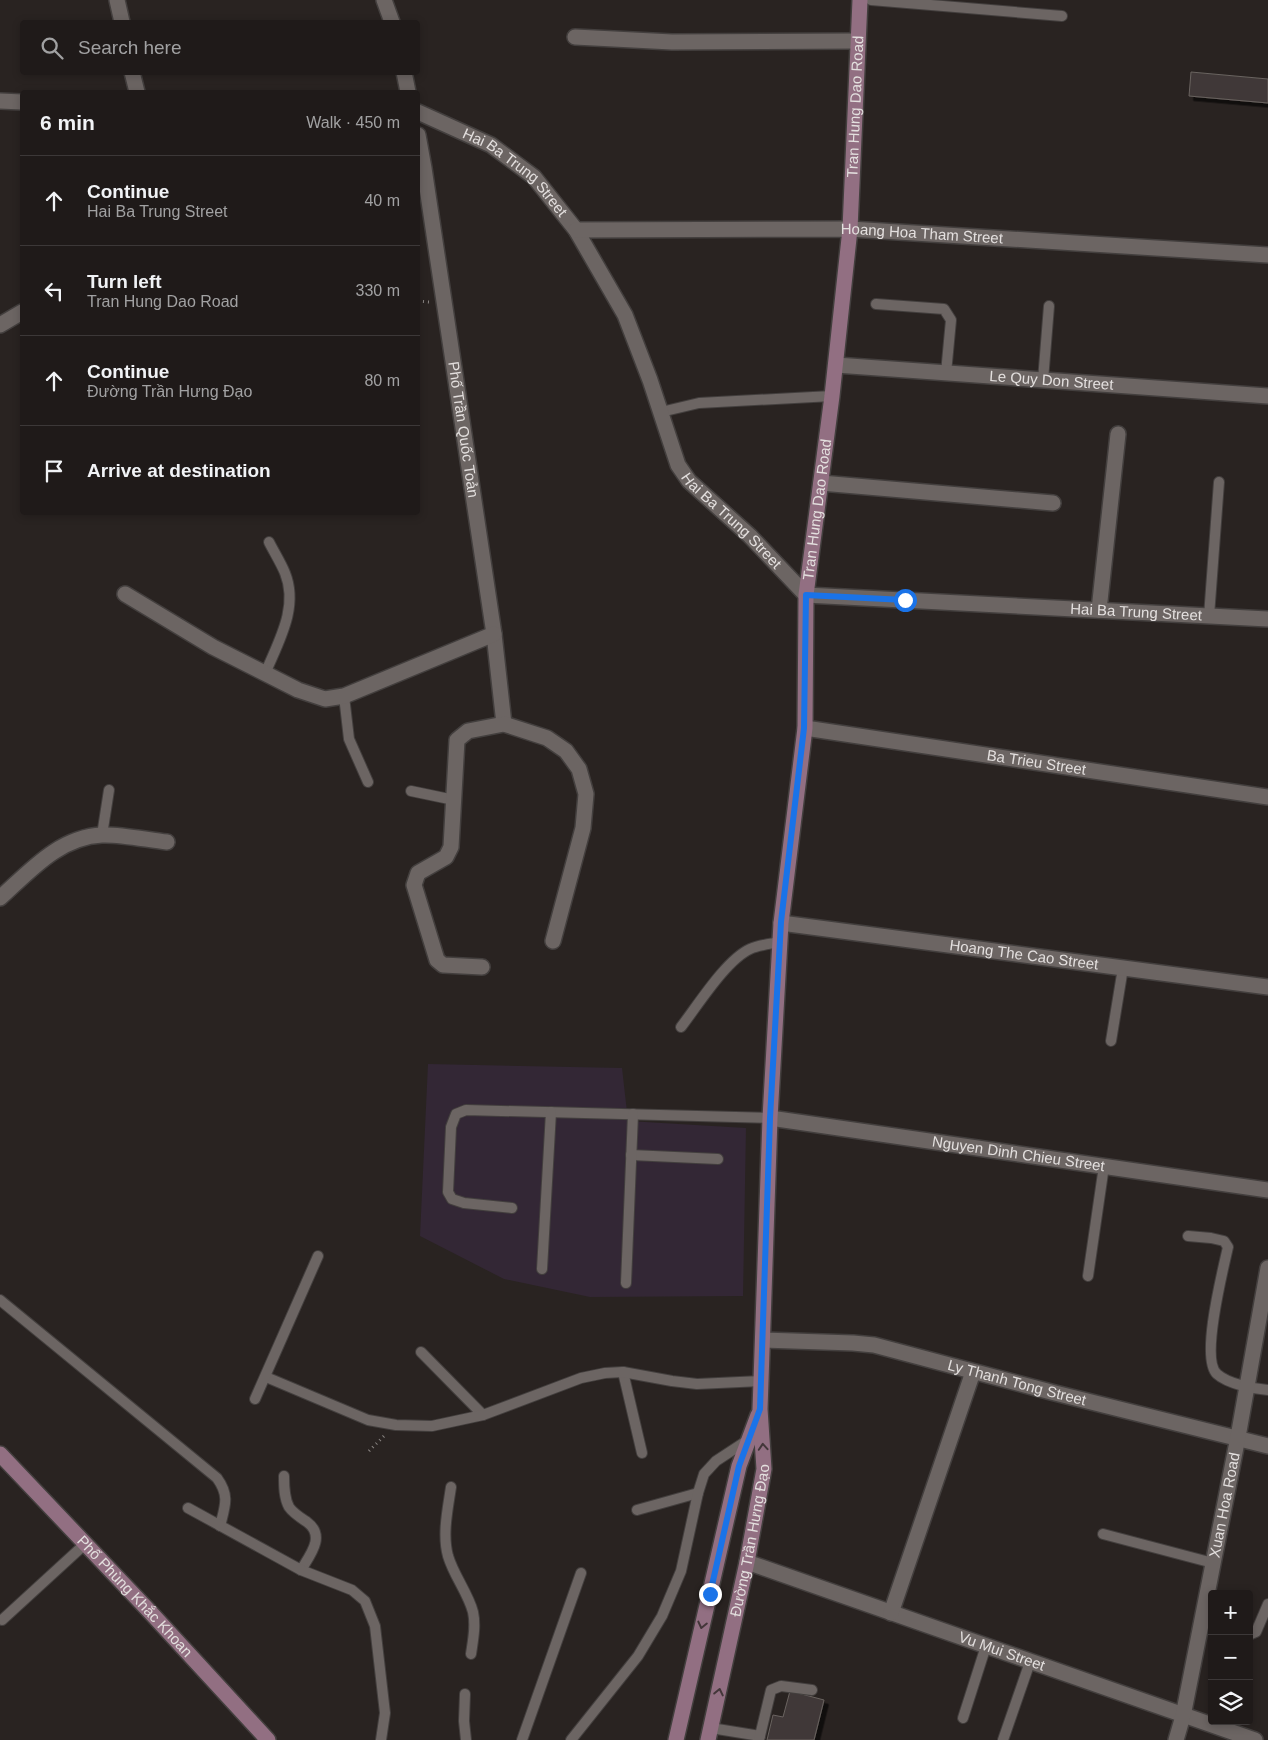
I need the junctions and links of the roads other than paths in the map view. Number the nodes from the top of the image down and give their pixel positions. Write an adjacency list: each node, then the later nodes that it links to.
1 (117, 0): 6 (street)
2 (384, 0): 7 (street)
3 (860, 0): 9 (street, Tran Hung Dao Road)
4 (871, 0): 5 (lane)
5 (1062, 16)
6 (122, 20)
7 (391, 20)
8 (575, 37): 9 (street)
9 (857, 41): 19 (street, Tran Hung Dao Road)
10 (133, 75): 12 (street)
11 (405, 75): 13 (street)
12 (136, 90)
13 (408, 90)
14 (0, 102): 15 (street)
15 (20, 102)
16 (420, 113): 18 (street, Hai Ba Trung Street)
17 (420, 146): 41 (street, Phố Trần Quốc Toản)
18 (576, 230): 19 (street, Hoang Hoa Tham Street); 30 (street, Hai Ba Trung Street)
19 (850, 230): 20 (street, Hoang Hoa Tham Street); 25 (street, Tran Hung Dao Road)
20 (1268, 255)
21 (876, 304): 26 (lane)
22 (1049, 306): 27 (lane)
23 (20, 313): 24 (street)
24 (0, 325)
25 (836, 365): 26 (street, Le Quy Don Street); 28 (street, Tran Hung Dao Road)
26 (946, 373): 27 (street, Le Quy Don Street)
27 (1043, 380): 29 (street, Le Quy Don Street)
28 (832, 396): 30 (lane); 33 (street, Tran Hung Dao Road)
29 (1268, 396)
30 (661, 412): 37 (street, Hai Ba Trung Street)
31 (1118, 434): 38 (street)
32 (1220, 482): 39 (lane)
33 (821, 483): 34 (street); 37 (street, Tran Hung Dao Road)
34 (1053, 503)
35 (269, 542): 42 (lane)
36 (125, 594): 42 (street)
37 (806, 595): 38 (street, Hai Ba Trung Street); 45 (street, Tran Hung Dao Road)
38 (1099, 610): 39 (street, Hai Ba Trung Street)
39 (1209, 616): 40 (street, Hai Ba Trung Street)
40 (1268, 619)
41 (494, 634): 43 (street); 44 (street, Phố Trần Quốc Toản)
42 (265, 674): 43 (street)
43 (344, 696): 46 (lane)
44 (504, 724): 50 (street); 55 (street)
45 (804, 728): 49 (street, Ba Trieu Street); 54 (street, Tran Hung Dao Road)
46 (368, 782)
47 (109, 790): 51 (lane)
48 (411, 791): 50 (lane)
49 (1268, 797)
50 (454, 800): 57 (street)
51 (102, 835): 52 (street); 53 (street)
52 (167, 842)
53 (0, 898)
54 (781, 922): 56 (street, Tran Hung Dao Road); 58 (street, Hoang The Cao Street)
55 (553, 941)
56 (780, 942): 60 (lane); 64 (street, Tran Hung Dao Road)
57 (482, 966)
58 (1123, 968): 59 (street, Hoang The Cao Street); 61 (lane)
59 (1268, 987)
60 (681, 1026)
61 (1110, 1041)
62 (551, 1112): 63 (lane); 69 (lane); 73 (lane)
63 (633, 1114): 64 (lane); 65 (lane)
64 (770, 1118): 67 (street, Nguyen Dinh Chieu Street); 78 (street, Tran Hung Dao Road)
65 (631, 1155): 66 (lane); 75 (lane)
66 (718, 1159)
67 (1104, 1166): 68 (street, Nguyen Dinh Chieu Street); 74 (lane)
68 (1268, 1190)
69 (512, 1208)
70 (1188, 1236): 84 (lane)
71 (318, 1256): 82 (lane)
72 (1268, 1268): 77 (street, Xuan Hoa Road)
73 (542, 1269)
74 (1088, 1276)
75 (626, 1284)
76 (0, 1300): 99 (lane)
77 (1265, 1300): 84 (street, Xuan Hoa Road)
78 (763, 1340): 81 (street, Ly Thanh Tong Street); 83 (street, Tran Hung Dao Road)
79 (421, 1352): 88 (lane)
80 (623, 1372): 83 (lane); 88 (lane); 92 (lane)
81 (973, 1372): 89 (street, Ly Thanh Tong Street); 107 (street)
82 (266, 1377): 86 (lane); 88 (lane)
83 (761, 1381): 87 (street, Tran Hung Dao Road)
84 (1247, 1388): 85 (lane); 89 (street, Xuan Hoa Road)
85 (1268, 1390)
86 (255, 1399)
87 (760, 1409): 90 (street, Đường Trần Hưng Đạo); 102 (street, Đường Trần Hưng Đạo, one-way to 87)
88 (483, 1415)
89 (1238, 1437): 91 (street, Ly Thanh Tong Street); 103 (street, Xuan Hoa Road)
90 (748, 1440): 96 (lane); 125 (street, Đường Trần Hưng Đạo, one-way to 125)
91 (1268, 1446)
92 (642, 1453)
93 (0, 1454): 101 (street, Phố Phùng Khắc Khoan)
94 (284, 1476): 104 (lane)
95 (451, 1487): 112 (lane)
96 (698, 1493): 98 (lane); 124 (lane)
97 (188, 1508): 99 (lane)
98 (637, 1510)
99 (220, 1526): 104 (lane)
100 (1103, 1534): 103 (lane)
101 (85, 1544): 108 (lane); 120 (street, Phố Phùng Khắc Khoan)
102 (747, 1562): 107 (street, Vu Mui Street); 118 (street, Đường Trần Hưng Đạo, one-way to 102)
103 (1213, 1563): 109 (street, Xuan Hoa Road)
104 (301, 1570): 121 (lane)
105 (581, 1573): 123 (lane)
106 (1268, 1604): 110 (lane)
107 (891, 1613): 111 (street, Vu Mui Street)
108 (2, 1620)
109 (1206, 1630): 116 (street, Xuan Hoa Road)
110 (1253, 1633)
111 (986, 1646): 113 (street, Vu Mui Street); 117 (lane)
112 (471, 1654)
113 (1030, 1662): 116 (street, Vu Mui Street); 126 (lane)
114 (812, 1690): 119 (lane)
115 (465, 1694): 122 (lane)
116 (1183, 1716): 127 (street, Xuan Hoa Road); 128 (street, Vu Mui Street)
117 (963, 1718)
118 (710, 1734): 119 (lane)
119 (760, 1738)
120 (268, 1740)
121 (381, 1740)
122 (466, 1740)
123 (522, 1740)
124 (571, 1740)
125 (676, 1740)
126 (1003, 1740)
127 (1176, 1740)
128 (1255, 1740)

